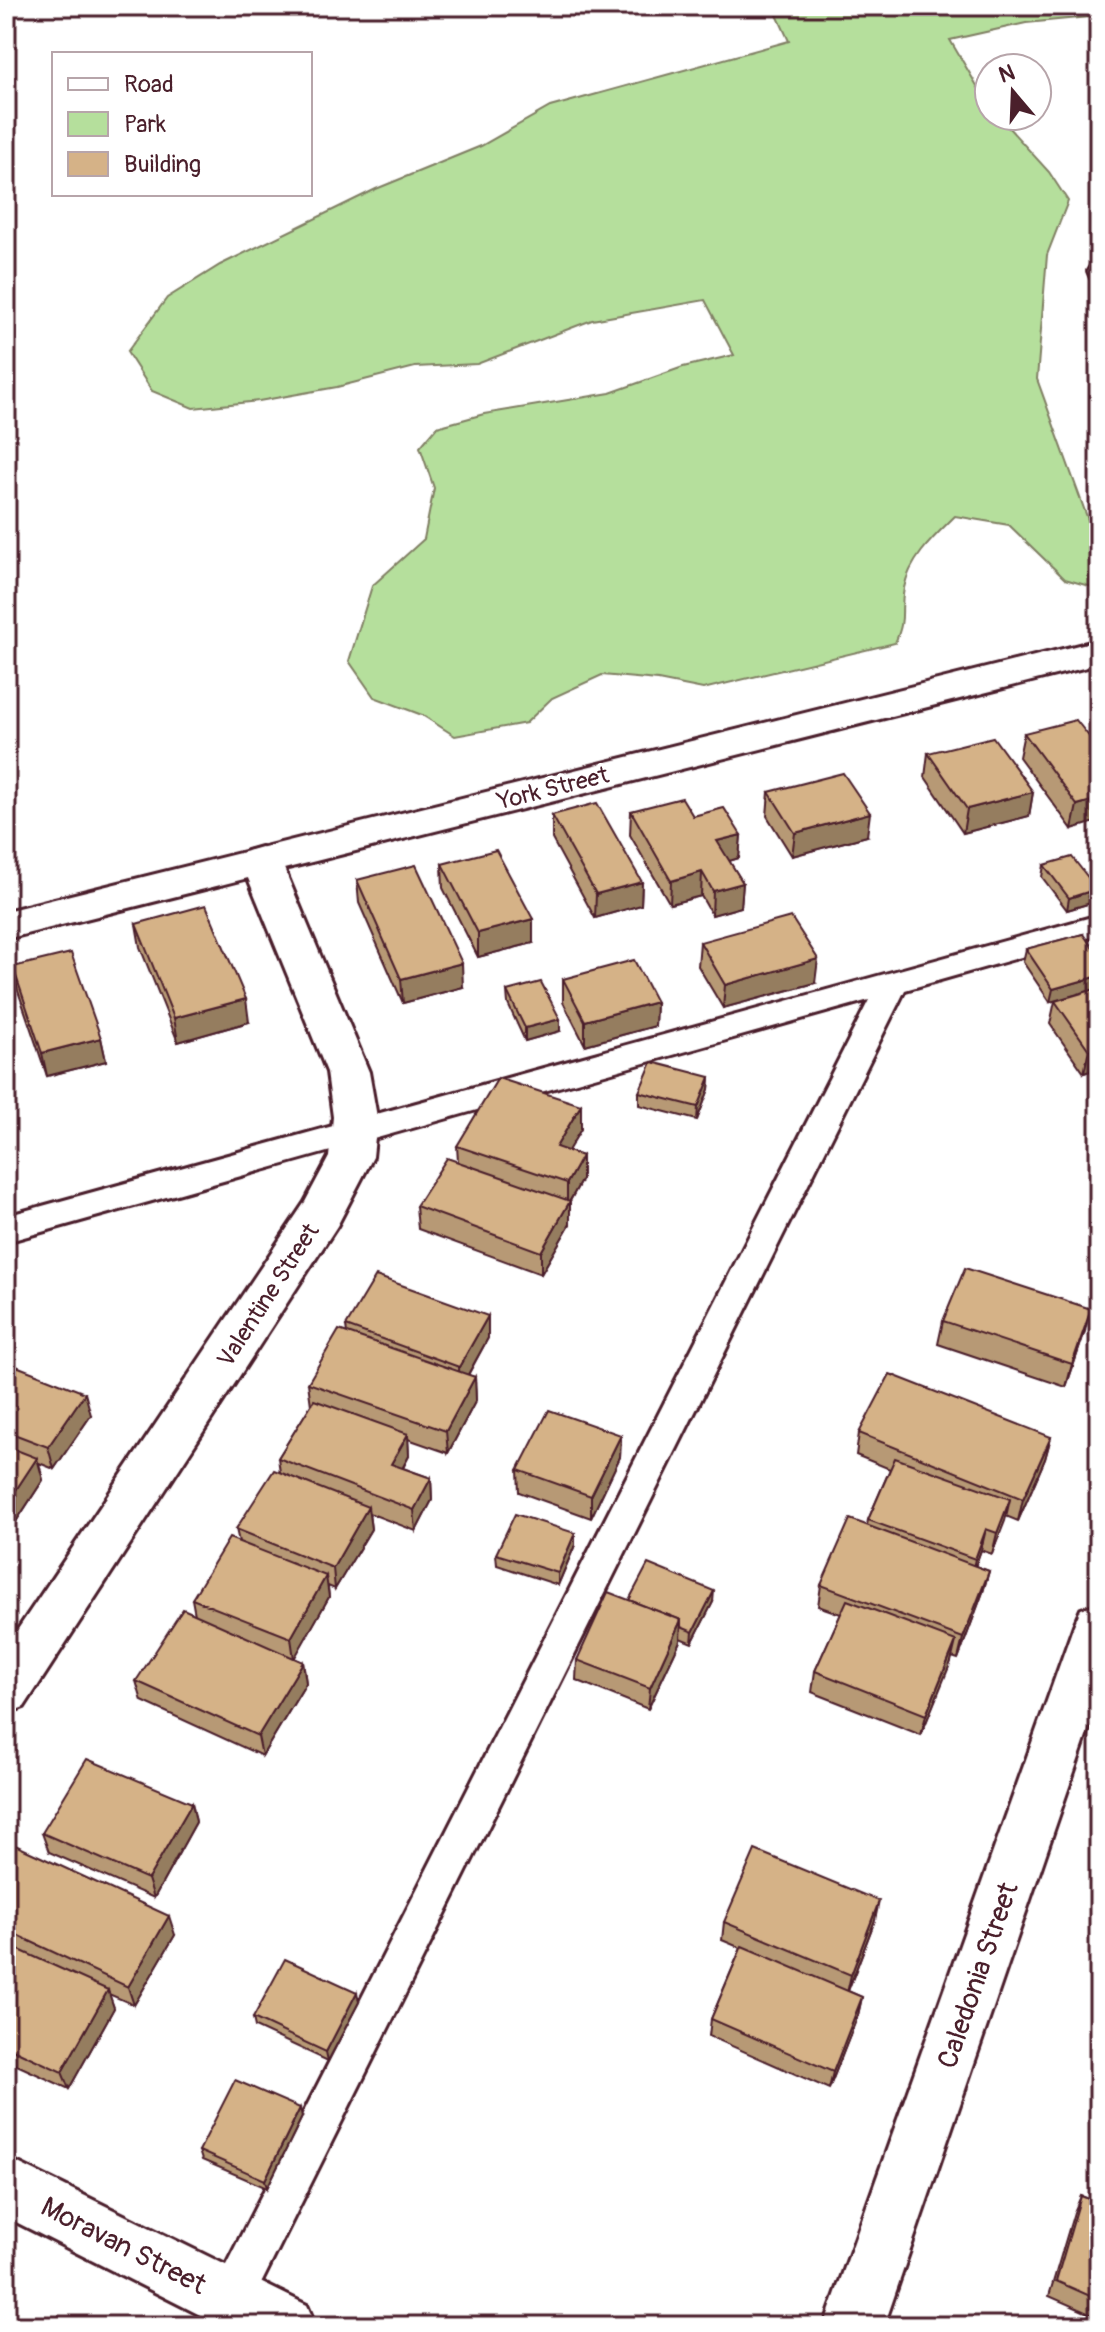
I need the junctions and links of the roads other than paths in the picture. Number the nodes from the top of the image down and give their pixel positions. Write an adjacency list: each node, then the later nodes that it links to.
1 (1099, 652): 2 (street, York Street)
2 (261, 861): 3 (street, York Street); 6 (street, Valentine Street)
3 (6, 925)
4 (1099, 925): 5 (lane)
5 (893, 983): 6 (lane); 11 (lane)
6 (353, 1133): 7 (lane); 9 (street, Valentine Street)
7 (6, 1229)
8 (1099, 1625): 13 (street, Caledonia Street)
9 (6, 1691)
10 (6, 2186): 11 (street, Moravan Street)
11 (224, 2312): 12 (street, Moravan Street)
12 (286, 2326)
13 (854, 2326)

